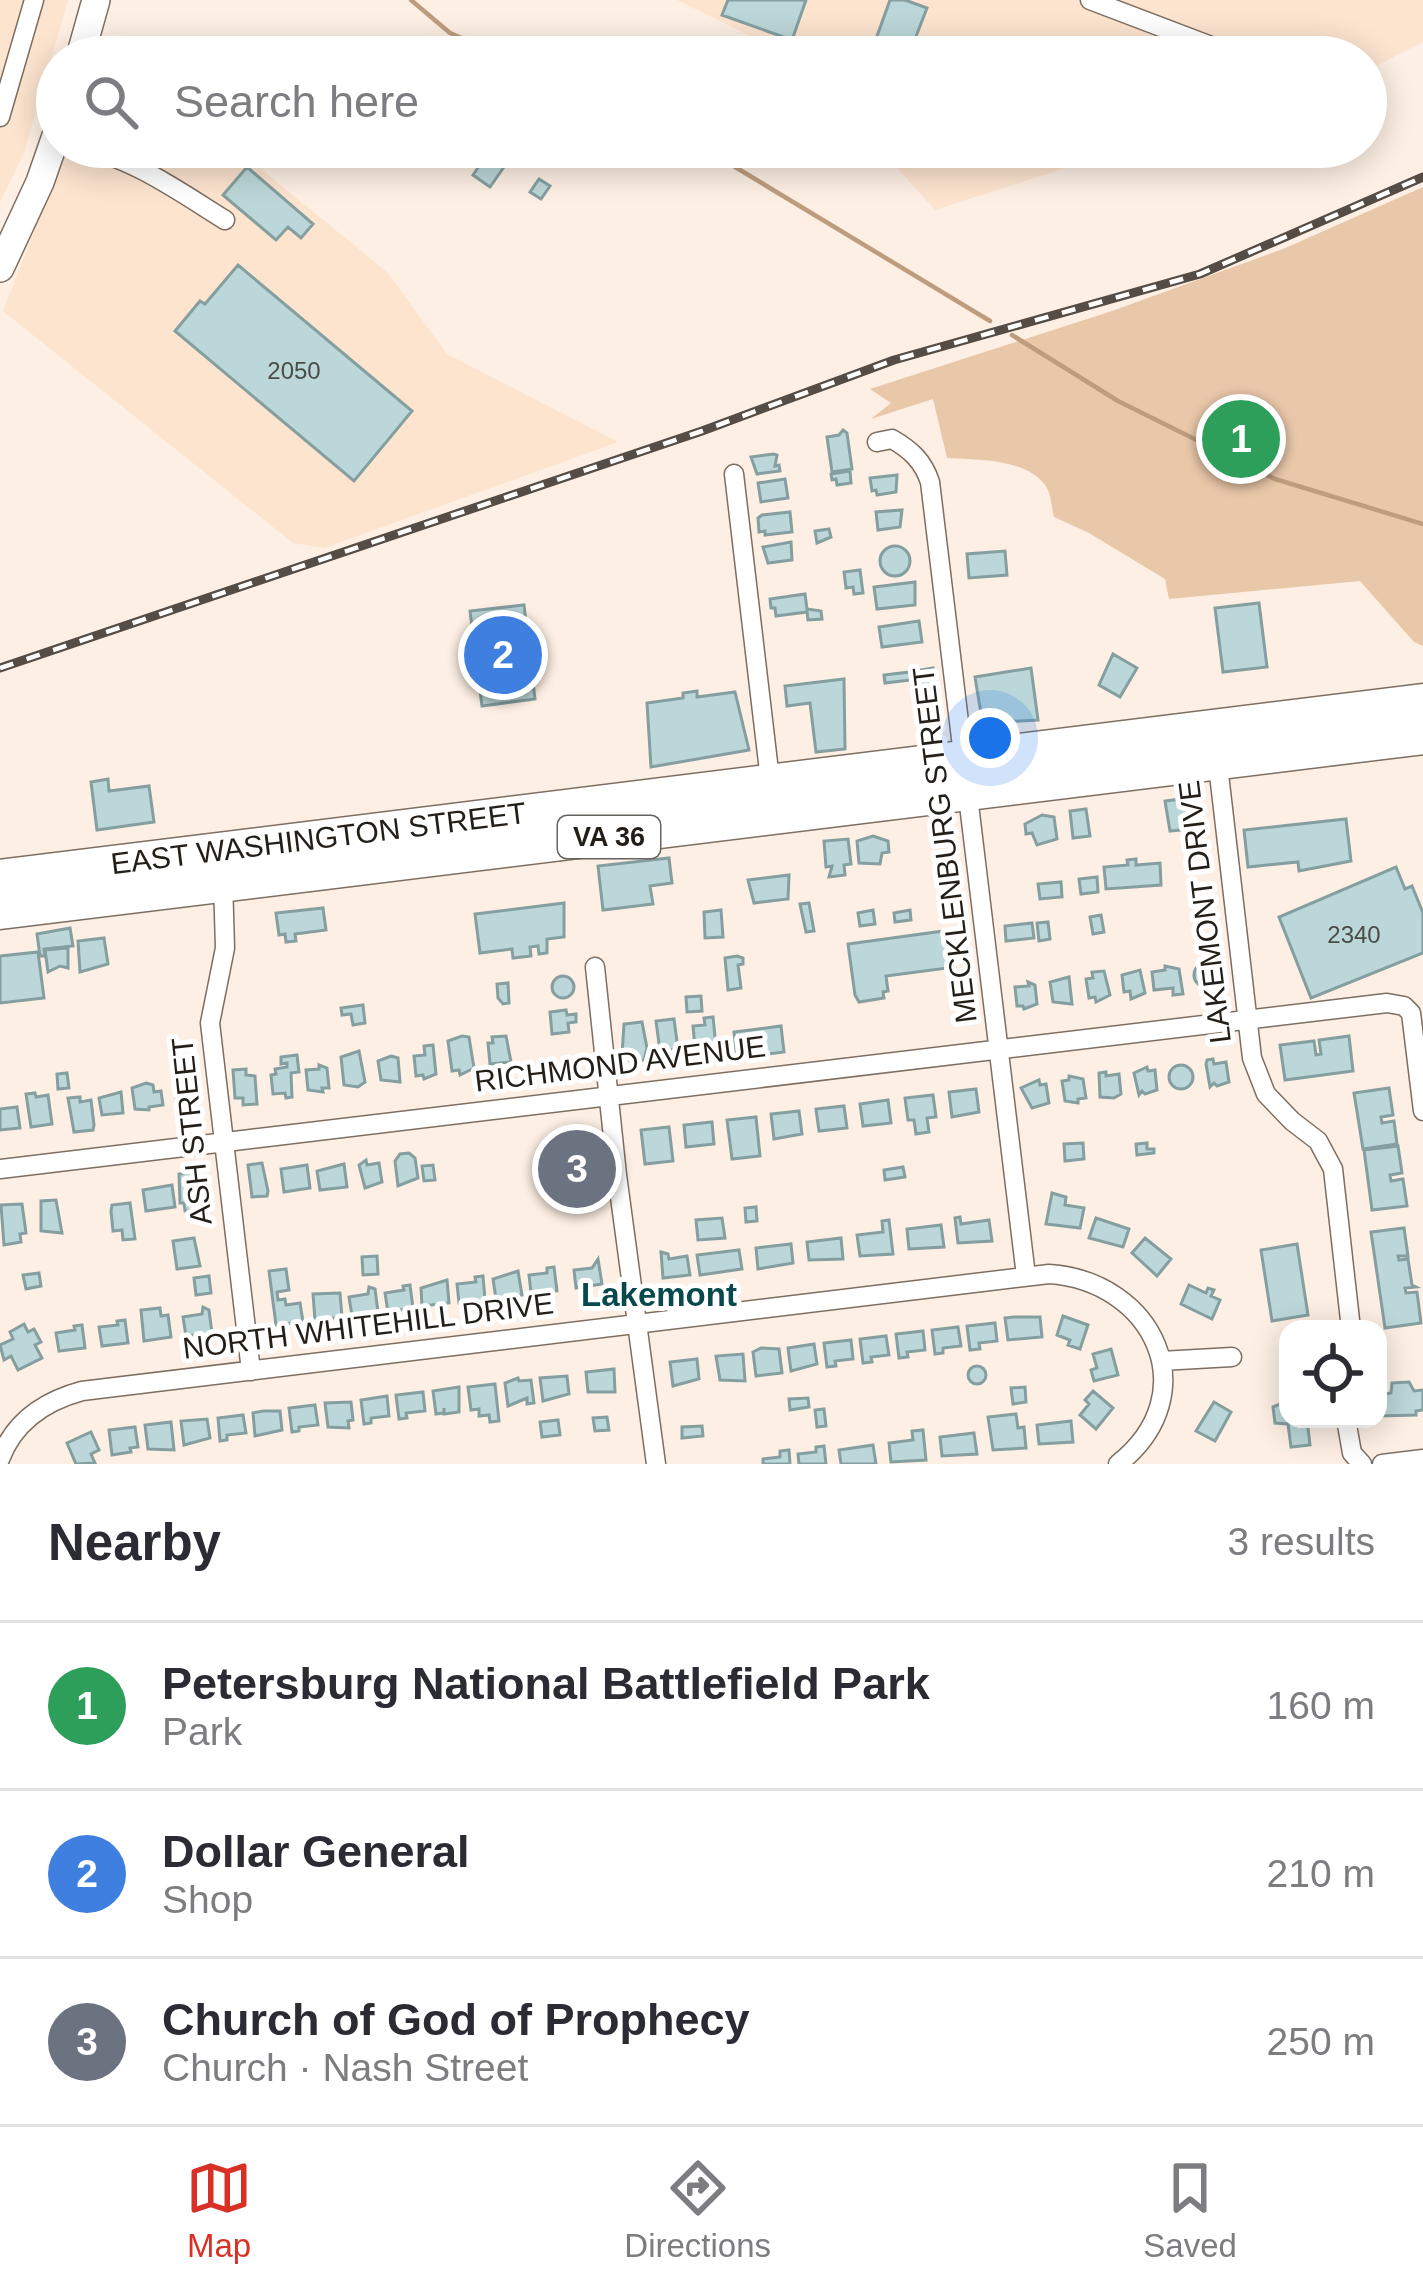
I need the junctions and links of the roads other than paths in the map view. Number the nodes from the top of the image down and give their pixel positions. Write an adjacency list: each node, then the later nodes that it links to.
1 (34, 0): 6 (street)
2 (97, 0): 4 (main road)
3 (1090, 0): 5 (street)
4 (86, 36)
5 (1185, 36)
6 (0, 117)
7 (48, 168): 10 (main road)
8 (135, 168): 9 (street)
9 (225, 220)
10 (0, 268)
11 (877, 442): 16 (street, MECKLENBURG STREET)
12 (734, 474): 17 (street)
13 (1423, 701): 15 (highway, EAST WASHINGTON STREET / VA 36)
14 (1423, 736): 15 (highway, EAST WASHINGTON STREET / VA 36)
15 (1215, 745): 16 (highway, EAST WASHINGTON STREET / VA 36); 22 (street, LAKEMONT DRIVE)
16 (967, 776): 17 (highway, EAST WASHINGTON STREET / VA 36); 23 (street, MECKLENBURG STREET)
17 (772, 800): 18 (highway, EAST WASHINGTON STREET / VA 36)
18 (222, 868): 19 (highway, EAST WASHINGTON STREET / VA 36); 20 (highway, EAST WASHINGTON STREET / VA 36); 26 (street, ASH STREET)
19 (0, 878)
20 (0, 911)
21 (596, 967): 24 (street)
22 (1247, 1020): 23 (street, RICHMOND AVENUE); 25 (street, RICHMOND AVENUE); 29 (street, LAKEMONT DRIVE)
23 (999, 1049): 24 (street, RICHMOND AVENUE); 28 (street, MECKLENBURG STREET)
24 (608, 1096): 26 (street, RICHMOND AVENUE); 30 (street)
25 (1423, 1111)
26 (223, 1142): 27 (street, RICHMOND AVENUE); 33 (street, ASH STREET)
27 (0, 1169)
28 (1026, 1276): 30 (street, NORTH WHITEHILL DRIVE); 32 (street, NORTH WHITEHILL DRIVE)
29 (1350, 1320)
30 (638, 1323): 33 (street, NORTH WHITEHILL DRIVE); 37 (street)
31 (1232, 1358): 32 (street)
32 (1161, 1361): 38 (street)
33 (251, 1371): 35 (street, NORTH WHITEHILL DRIVE)
34 (1348, 1428): 39 (street)
35 (0, 1459)
36 (1423, 1459): 40 (street)
37 (656, 1464)
38 (1118, 1464)
39 (1362, 1464)
40 (1386, 1464)

